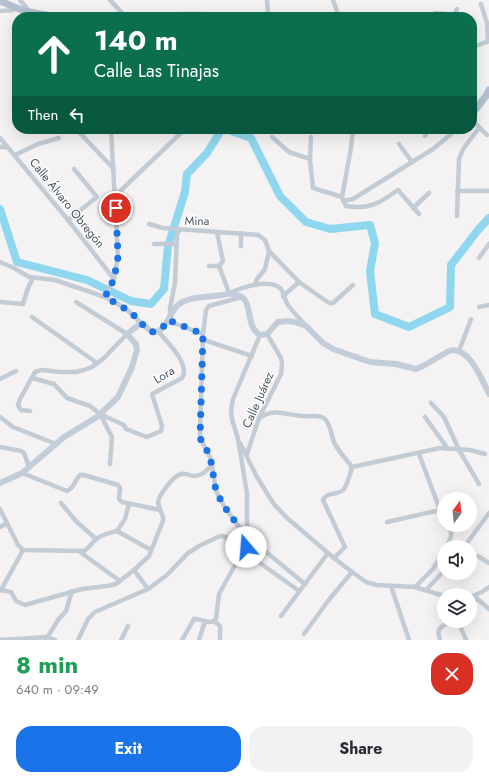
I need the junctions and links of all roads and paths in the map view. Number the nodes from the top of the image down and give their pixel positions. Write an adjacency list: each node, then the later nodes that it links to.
1 (20, 0): 10 (street)
2 (110, 0): 11 (street)
3 (267, 0): 12 (street)
4 (333, 0): 13 (street)
5 (0, 1): 7 (main road)
6 (481, 4): 15 (street)
7 (15, 7): 9 (street); 10 (main road)
8 (457, 9): 14 (street)
9 (0, 11)
10 (30, 12)
11 (121, 12)
12 (268, 12)
13 (337, 12)
14 (456, 12)
15 (488, 41): 16 (street)
16 (477, 45)
17 (489, 90): 18 (main road)
18 (477, 108)
19 (477, 126): 20 (street)
20 (479, 128): 21 (street); 28 (street)
21 (477, 131)
22 (81, 134): 40 (street)
23 (111, 134): 40 (street)
24 (180, 134): 44 (street)
25 (352, 134): 45 (street)
26 (451, 134): 38 (street)
27 (474, 134): 41 (street)
28 (487, 135)
29 (272, 137): 37 (street)
30 (311, 137): 37 (street)
31 (0, 138): 35 (street, Calle Álvaro Obregón)
32 (59, 138): 36 (street)
33 (399, 144): 38 (street)
34 (0, 147): 35 (street)
35 (7, 147): 36 (street, Calle Álvaro Obregón)
36 (15, 155): 49 (street, Calle Álvaro Obregón)
37 (310, 159): 45 (street)
38 (412, 162): 45 (street)
39 (74, 169): 49 (street)
40 (114, 169): 44 (street)
41 (457, 191): 42 (street); 48 (street)
42 (489, 191)
43 (429, 193): 46 (street)
44 (116, 196): 64 (street)
45 (343, 199): 46 (street)
46 (414, 208): 47 (street)
47 (419, 214)
48 (457, 216)
49 (68, 220): 64 (street, Calle Álvaro Obregón)
50 (149, 224): 51 (street)
51 (175, 229): 52 (street, Mina); 56 (street, Mina)
52 (217, 232): 53 (street, Mina); 62 (street)
53 (241, 233): 57 (street); 58 (street, Mina)
54 (154, 244): 56 (street)
55 (489, 244): 59 (street)
56 (175, 245): 77 (street, Mina)
57 (241, 246)
58 (269, 251): 65 (street); 67 (street)
59 (480, 258)
60 (0, 262): 63 (street)
61 (209, 266): 62 (street)
62 (219, 266): 68 (street)
63 (33, 278): 70 (street); 72 (street)
64 (114, 279): 70 (street)
65 (300, 282): 66 (street); 69 (street)
66 (353, 285)
67 (255, 286): 68 (street); 69 (street)
68 (229, 293): 71 (street); 77 (street)
69 (283, 296): 80 (street)
70 (105, 297): 79 (street)
71 (242, 297): 83 (street); 85 (street)
72 (0, 302)
73 (76, 302): 82 (street)
74 (489, 306): 75 (street)
75 (479, 307)
76 (32, 317): 89 (street)
77 (169, 319): 81 (street); 83 (street)
78 (471, 319): 87 (street)
79 (141, 323): 81 (street); 82 (street)
80 (306, 326): 84 (street); 87 (street)
81 (158, 331): 96 (street, Lora)
82 (127, 334): 89 (street); 96 (street)
83 (203, 334): 86 (street)
84 (267, 334): 85 (street); 99 (street, Calle Juárez)
85 (260, 335): 88 (street)
86 (204, 340): 88 (street); 109 (street)
87 (459, 352): 93 (street)
88 (252, 356): 100 (street)
89 (97, 363): 91 (street)
90 (16, 371): 92 (street)
91 (32, 378): 95 (street); 96 (street)
92 (0, 379)
93 (489, 394)
94 (431, 403): 104 (street)
95 (30, 410)
96 (100, 414): 101 (street); 108 (street)
97 (0, 416): 101 (street)
98 (425, 417): 103 (street)
99 (259, 418): 105 (street, Calle Juárez); 111 (street)
100 (238, 440): 105 (street); 126 (street)
101 (56, 444): 110 (street)
102 (0, 447): 110 (street)
103 (448, 449): 104 (street); 106 (street)
104 (459, 450): 107 (street); 114 (street)
105 (247, 454): 134 (street)
106 (419, 454): 111 (street); 115 (street)
107 (485, 454)
108 (110, 464)
109 (212, 464): 119 (street); 126 (street)
110 (29, 467): 112 (street)
111 (352, 467): 136 (street)
112 (22, 473): 113 (street); 117 (street)
113 (0, 483)
114 (479, 484)
115 (437, 502)
116 (60, 503): 127 (street)
117 (129, 504): 119 (street); 125 (street)
118 (0, 509): 123 (street)
119 (160, 510): 130 (street)
120 (437, 511): 122 (street)
121 (489, 513): 128 (street)
122 (387, 522)
123 (7, 523): 124 (street); 129 (street)
124 (0, 527)
125 (117, 531): 127 (street); 130 (street)
126 (247, 538): 133 (street)
127 (96, 539): 132 (street)
128 (469, 540)
129 (23, 550): 132 (street); 148 (street)
130 (152, 550): 139 (street)
131 (264, 551): 143 (street)
132 (80, 552): 142 (street)
133 (245, 552): 147 (street); 151 (street); 158 (street)
134 (328, 553): 136 (street); 143 (street)
135 (478, 556): 138 (street)
136 (334, 558): 140 (street)
137 (437, 562): 145 (street)
138 (489, 563)
139 (134, 570): 142 (street); 147 (street)
140 (352, 572): 144 (street); 162 (street)
141 (437, 578): 149 (street)
142 (120, 580): 150 (street)
143 (304, 584): 151 (street)
144 (391, 586): 145 (street); 171 (street)
145 (415, 587): 149 (street)
146 (489, 587): 153 (street)
147 (148, 589): 166 (street)
148 (0, 590): 150 (street)
149 (426, 590): 152 (street)
150 (72, 591): 163 (street)
151 (299, 591): 156 (street)
152 (437, 594)
153 (477, 595)
154 (477, 600): 155 (street)
155 (489, 609)
156 (281, 616)
157 (205, 621): 158 (street); 168 (street); 169 (street)
158 (214, 621): 170 (street)
159 (128, 626): 167 (street)
160 (439, 628): 172 (street)
161 (461, 628): 173 (street)
162 (304, 634)
163 (47, 638): 164 (street); 165 (street)
164 (0, 640)
165 (55, 640)
166 (78, 640)
167 (121, 640)
168 (182, 640)
169 (199, 640)
170 (220, 640)
171 (409, 640)
172 (440, 640)
173 (466, 640)

